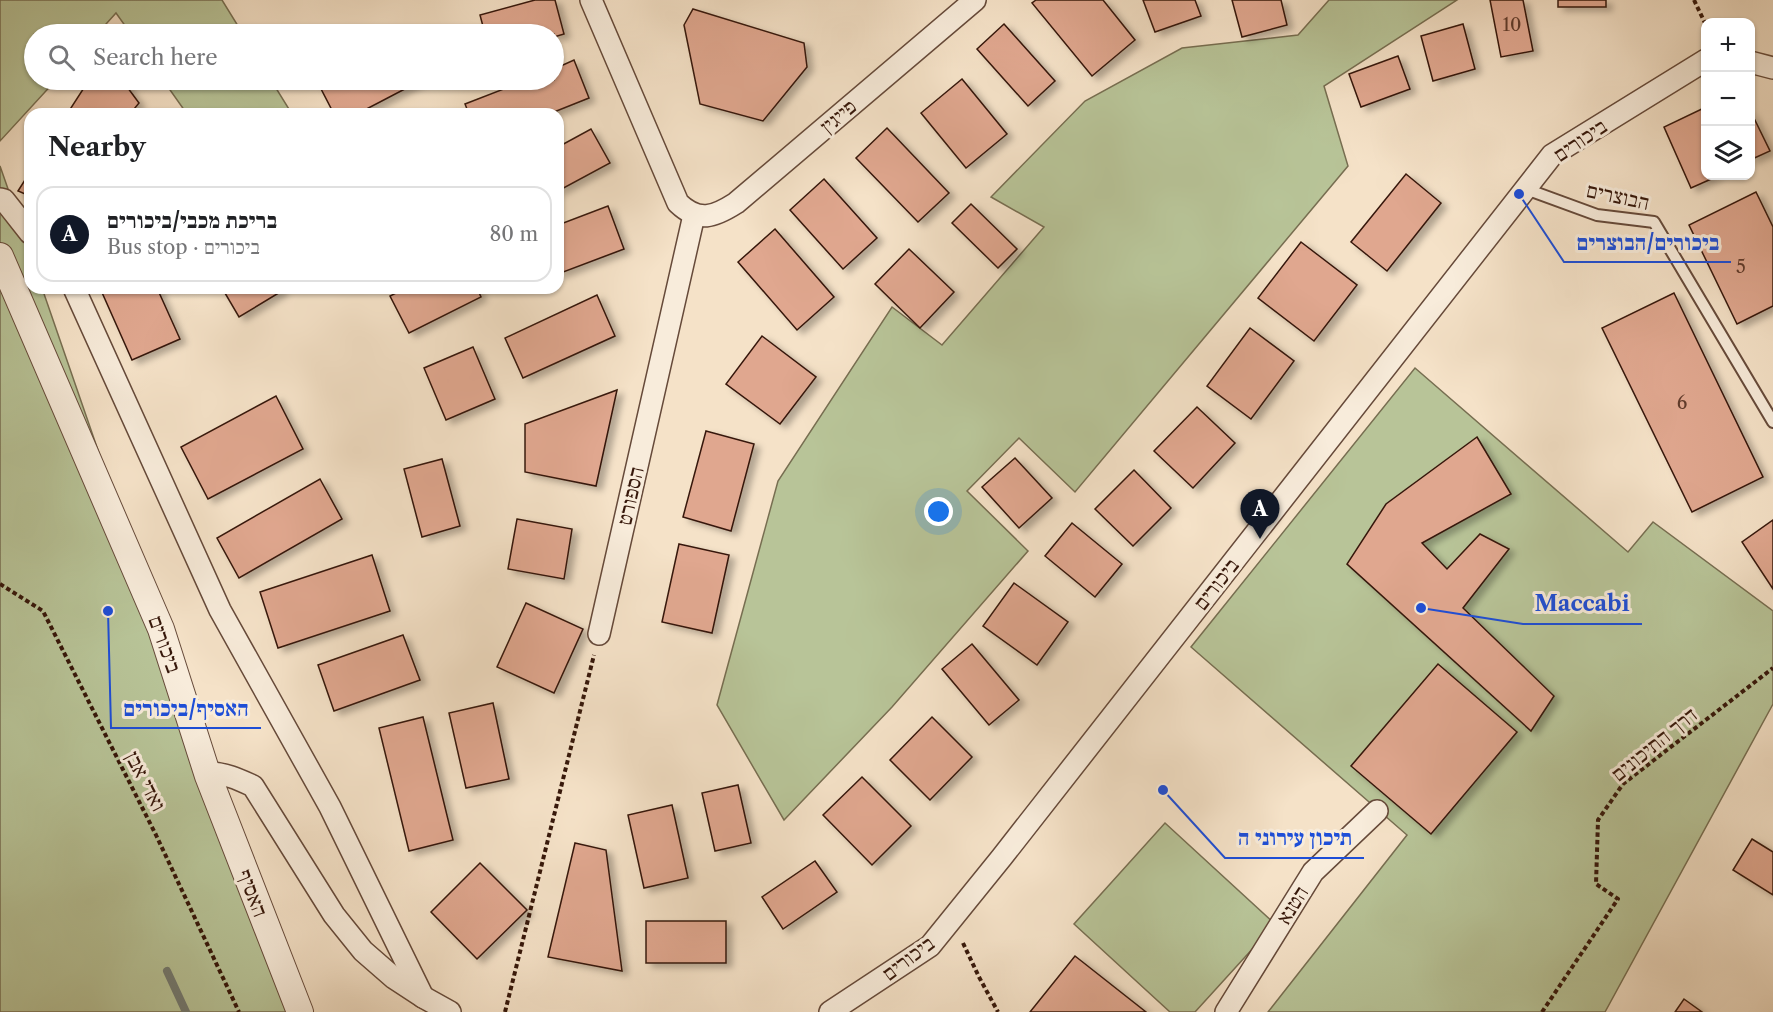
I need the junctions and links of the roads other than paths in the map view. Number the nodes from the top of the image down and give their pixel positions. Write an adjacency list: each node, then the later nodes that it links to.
1 (591, 0): 8 (street)
2 (975, 0): 8 (street, פייגין)
3 (1701, 63): 6 (street, ביכורים)
4 (1755, 63): 5 (street)
5 (1773, 68)
6 (1526, 189): 12 (lane, הבוצרים); 19 (street, ביכורים)
7 (0, 199): 9 (street)
8 (694, 215): 13 (street, הספורט)
9 (24, 225)
10 (0, 256): 14 (street, ביכורים)
11 (77, 294): 16 (street)
12 (1773, 422)
13 (599, 634)
14 (208, 773): 16 (street); 17 (street, האסיף)
15 (1377, 811): 20 (street, הטנא)
16 (423, 997): 18 (street)
17 (300, 1012)
18 (450, 1012)
19 (830, 1012)
20 (1226, 1012)

